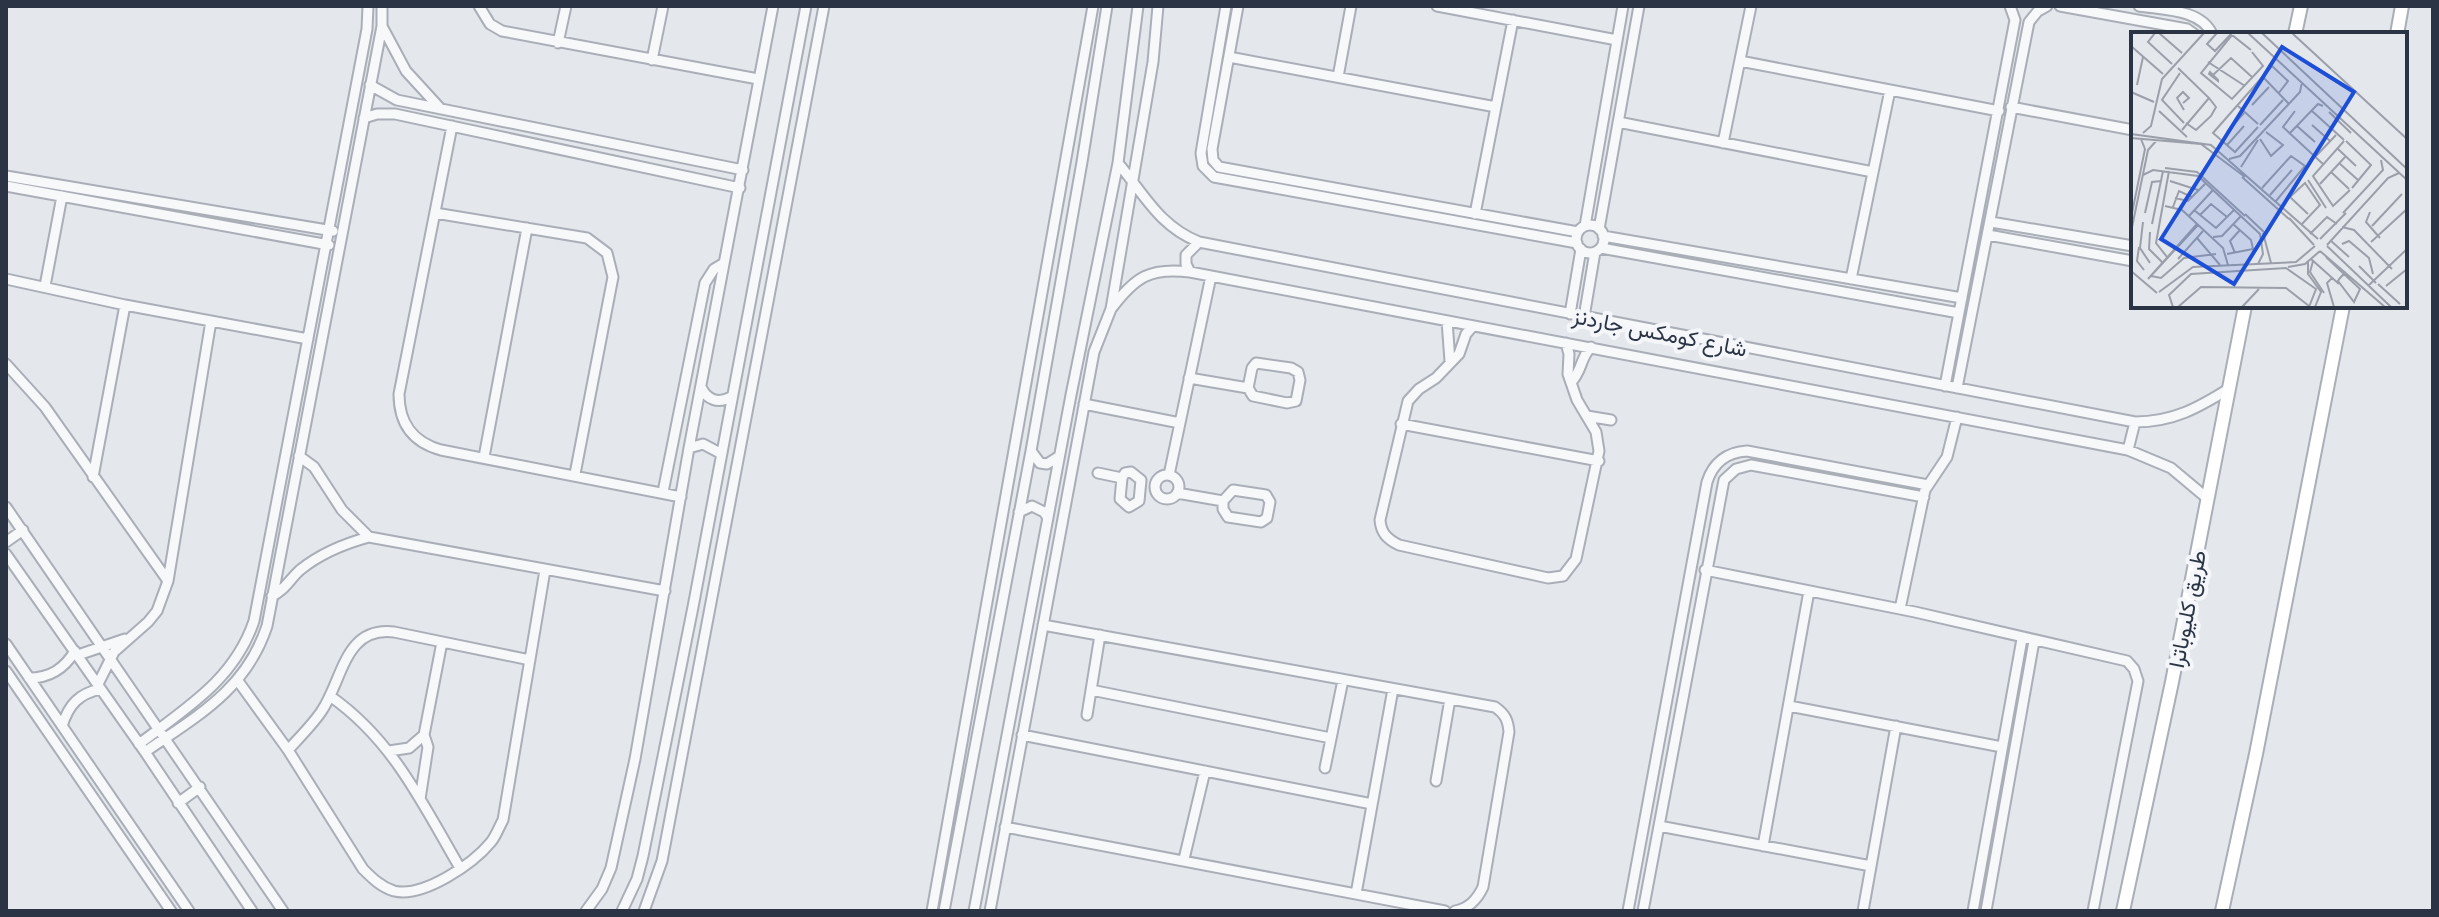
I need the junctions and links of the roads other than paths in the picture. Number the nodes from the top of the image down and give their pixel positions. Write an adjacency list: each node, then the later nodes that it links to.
1 (368, 6): 70 (street)
2 (382, 6): 27 (street)
3 (479, 6): 33 (street)
4 (566, 6): 33 (street)
5 (663, 6): 36 (street)
6 (773, 6): 40 (street)
7 (806, 6): 88 (street)
8 (824, 6): 89 (street)
9 (1093, 6): 53 (street)
10 (1107, 6): 55 (street)
11 (1138, 6): 35 (street)
12 (1158, 6): 38 (street)
13 (1226, 6): 76 (street)
14 (1238, 6): 34 (street)
15 (1351, 6): 39 (street)
16 (1437, 6): 26 (street)
17 (1623, 6): 32 (street)
18 (1639, 6): 49 (street)
19 (1751, 6): 37 (street)
20 (2010, 6): 46 (street)
21 (2047, 6): 44 (street)
22 (2060, 6): 28 (street)
23 (2139, 6): 29 (street)
24 (2301, 6): 30 (main road)
25 (2402, 6): 31 (main road)
26 (1513, 20): 32 (street); 43 (street)
27 (382, 26): 41 (street); 45 (street)
28 (2191, 32)
29 (2211, 32)
30 (2295, 32)
31 (2397, 32)
32 (1617, 40): 69 (street)
33 (558, 43): 36 (street)
34 (1229, 57): 39 (street); 66 (street)
35 (1133, 58): 38 (street); 56 (street)
36 (652, 60): 40 (street)
37 (1740, 61): 42 (street); 52 (street)
38 (1153, 62): 61 (street)
39 (1338, 77): 43 (street)
40 (758, 79): 57 (street)
41 (370, 85): 45 (street); 47 (street)
42 (1890, 90): 46 (street); 58 (street)
43 (1496, 107): 66 (street)
44 (2014, 107): 46 (street); 51 (street); 67 (street)
45 (436, 108): 48 (street); 54 (street)
46 (1999, 108): 87 (street)
47 (364, 118): 48 (street); 71 (street)
48 (429, 121): 50 (street)
49 (1618, 122): 52 (street); 72 (street)
50 (452, 126): 60 (street); 65 (street)
51 (2131, 130)
52 (1723, 143): 58 (street)
53 (1066, 158): 55 (street); 217 (street)
54 (688, 159): 57 (street); 60 (street)
55 (1082, 162): 124 (street)
56 (1118, 163): 61 (street, شارع كومكس جاردنز); 103 (street)
57 (743, 170): 63 (street)
58 (1873, 172): 85 (street)
59 (6, 176): 70 (street)
60 (687, 176): 63 (street)
61 (1133, 180): 74 (street, شارع كومكس جاردنز); 93 (street)
62 (6, 186): 64 (street)
63 (740, 188): 81 (street)
64 (62, 196): 75 (street); 86 (street)
65 (435, 213): 68 (street); 129 (street)
66 (1475, 214): 69 (street)
67 (1991, 222): 73 (street); 77 (street)
68 (527, 228): 129 (street); 132 (street)
69 (1581, 229): 72 (street); 76 (street)
70 (329, 230): 71 (street); 75 (street)
71 (341, 232): 78 (street)
72 (1601, 232): 79 (street); 85 (street)
73 (1988, 235): 80 (street); 112 (street)
74 (1199, 242): 82 (street); 95 (street, شارع كومكس جاردنز)
75 (326, 245): 78 (street); 100 (street)
76 (1579, 246): 79 (street); 95 (street)
77 (2131, 246)
78 (338, 247): 127 (street)
79 (1598, 250): 94 (street); 96 (street)
80 (2131, 261)
81 (724, 263): 110 (street); 139 (street)
82 (1190, 272): 83 (street, شارع كومكس جاردنز); 93 (street, شارع كومكس جاردنز)
83 (1211, 276): 98 (street, شارع كومكس جاردنز); 107 (street)
84 (6, 279): 86 (street)
85 (1851, 279): 87 (street)
86 (45, 286): 90 (street)
87 (1962, 298): 94 (street)
88 (749, 300): 89 (street); 114 (street)
89 (767, 304): 170 (street)
90 (125, 305): 97 (street); 134 (street)
91 (2245, 308): 113 (main road, طريق كليوباترا)
92 (2343, 308): 230 (main road)
93 (1111, 309): 104 (street)
94 (1959, 313): 109 (street)
95 (1570, 314): 96 (street, شارع كومكس جاردنز)
96 (1584, 317): 109 (street, شارع كومكس جاردنز)
97 (211, 321): 100 (street); 154 (street)
98 (1447, 321): 99 (street, شارع كومكس جاردنز); 105 (street)
99 (1473, 326): 101 (street, شارع كومكس جاردنز); 105 (street)
100 (308, 339): 125 (street)
101 (1566, 343): 102 (street, شارع كومكس جاردنز); 108 (street)
102 (1591, 347): 108 (street); 117 (street, شارع كومكس جاردنز)
103 (1080, 350): 104 (street); 128 (street)
104 (1094, 352): 115 (street)
105 (1450, 361): 121 (street)
106 (6, 364): 134 (street)
107 (1189, 378): 111 (street); 120 (street)
108 (1571, 382): 116 (street)
109 (1945, 386): 112 (street, شارع كومكس جاردنز)
110 (701, 387): 114 (street); 122 (street)
111 (1248, 388): 111 (street)
112 (1957, 388): 119 (street, شارع كومكس جاردنز)
113 (2230, 388): 119 (street, شارع كومكس جاردنز); 143 (main road, طريق كليوباترا)
114 (731, 397): 126 (street)
115 (1084, 404): 120 (street); 160 (street)
116 (1587, 416): 118 (street); 130 (street)
117 (1957, 417): 123 (street, شارع كومكس جاردنز); 136 (street)
118 (1611, 420)
119 (2135, 422): 123 (street)
120 (1180, 423): 133 (street)
121 (1401, 424): 130 (street); 130 (street)
122 (689, 448): 126 (street); 141 (street)
123 (2128, 450): 143 (street, شارع كومكس جاردنز)
124 (1031, 451): 128 (street); 146 (street)
125 (286, 453): 127 (street); 157 (street)
126 (720, 453): 168 (street)
127 (301, 456): 149 (street); 158 (street)
128 (1059, 456): 147 (street)
129 (484, 457): 132 (street)
130 (1599, 461)
131 (1098, 473): 135 (street)
132 (575, 474): 139 (street)
133 (1169, 475): 138 (street); 140 (street)
134 (93, 477): 154 (street)
135 (1122, 478): 137 (street); 137 (street)
136 (1928, 485): 142 (street); 223 (street)
137 (1141, 489): 138 (street)
138 (1156, 491): 140 (street)
139 (663, 492): 141 (street)
140 (1177, 493): 144 (street)
141 (681, 497): 155 (street)
142 (1924, 497): 153 (street); 159 (street)
143 (2208, 499): 229 (main road, طريق كليوباترا)
144 (1223, 501): 144 (street)
145 (6, 507): 148 (street)
146 (1019, 512): 147 (street); 218 (street)
147 (1048, 518): 219 (street)
148 (23, 530): 150 (street); 167 (street)
149 (369, 537): 152 (street); 158 (street)
150 (6, 542)
151 (6, 554): 169 (street)
152 (545, 570): 155 (street); 172 (street)
153 (1705, 570): 156 (street); 203 (street)
154 (168, 581): 162 (street)
155 (665, 591): 214 (street)
156 (1809, 591): 159 (street); 182 (street)
157 (260, 595): 158 (street); 186 (street)
158 (274, 595): 176 (street)
159 (1900, 609): 163 (street)
160 (1043, 625): 161 (street); 189 (street)
161 (1100, 635): 175 (street); 179 (street)
162 (128, 638): 167 (street); 171 (street)
163 (2022, 639): 164 (street); 187 (street)
164 (2034, 641): 190 (street); 228 (street)
165 (442, 642): 172 (street); 180 (street); 188 (street)
166 (6, 644): 174 (street)
167 (102, 646): 169 (street); 171 (street)
168 (685, 650): 170 (street); 215 (street)
169 (76, 653): 174 (street); 177 (street)
170 (703, 654): 216 (street)
171 (110, 657): 177 (street); 186 (street)
172 (530, 660): 208 (street)
173 (6, 671): 210 (street)
174 (29, 678): 184 (street)
175 (1343, 680): 178 (street); 191 (street)
176 (238, 681): 186 (street); 194 (street)
177 (99, 686): 184 (street); 193 (street)
178 (1393, 689): 181 (street); 202 (street)
179 (1091, 690): 183 (street); 191 (street)
180 (330, 696): 194 (street); 195 (street)
181 (1450, 699): 198 (street); 222 (street)
182 (1789, 706): 185 (street); 205 (street)
183 (1087, 715)
184 (62, 726): 211 (street)
185 (1896, 726): 192 (street); 207 (street)
186 (163, 732): 193 (street); 199 (street)
187 (2005, 733): 190 (street); 192 (street)
188 (424, 735): 195 (street); 200 (street)
189 (1022, 735): 197 (street); 204 (street)
190 (2017, 736): 227 (street)
191 (1331, 738): 196 (street)
192 (2002, 747): 226 (street)
193 (142, 748): 201 (street)
194 (288, 750): 208 (street)
195 (389, 751): 200 (street)
196 (1325, 768)
197 (1205, 771): 202 (street); 206 (street)
198 (1436, 781)
199 (200, 787): 201 (street); 213 (street)
200 (420, 799): 208 (street)
201 (178, 803): 212 (street)
202 (1372, 804): 209 (street)
203 (1659, 826): 205 (street); 224 (street)
204 (1005, 827): 206 (street); 220 (street)
205 (1763, 846): 207 (street)
206 (1184, 859): 209 (street)
207 (1871, 866): 225 (street)
208 (460, 868)
209 (1356, 894): 221 (street)
210 (171, 911)
211 (189, 911)
212 (252, 911)
213 (283, 911)
214 (586, 911)
215 (622, 911)
216 (644, 911)
217 (932, 911)
218 (944, 911)
219 (974, 911)
220 (990, 911)
221 (1445, 911)
222 (1455, 911)
223 (1628, 911)
224 (1643, 911)
225 (1863, 911)
226 (1973, 911)
227 (1986, 911)
228 (2093, 911)
229 (2123, 911)
230 (2222, 911)

